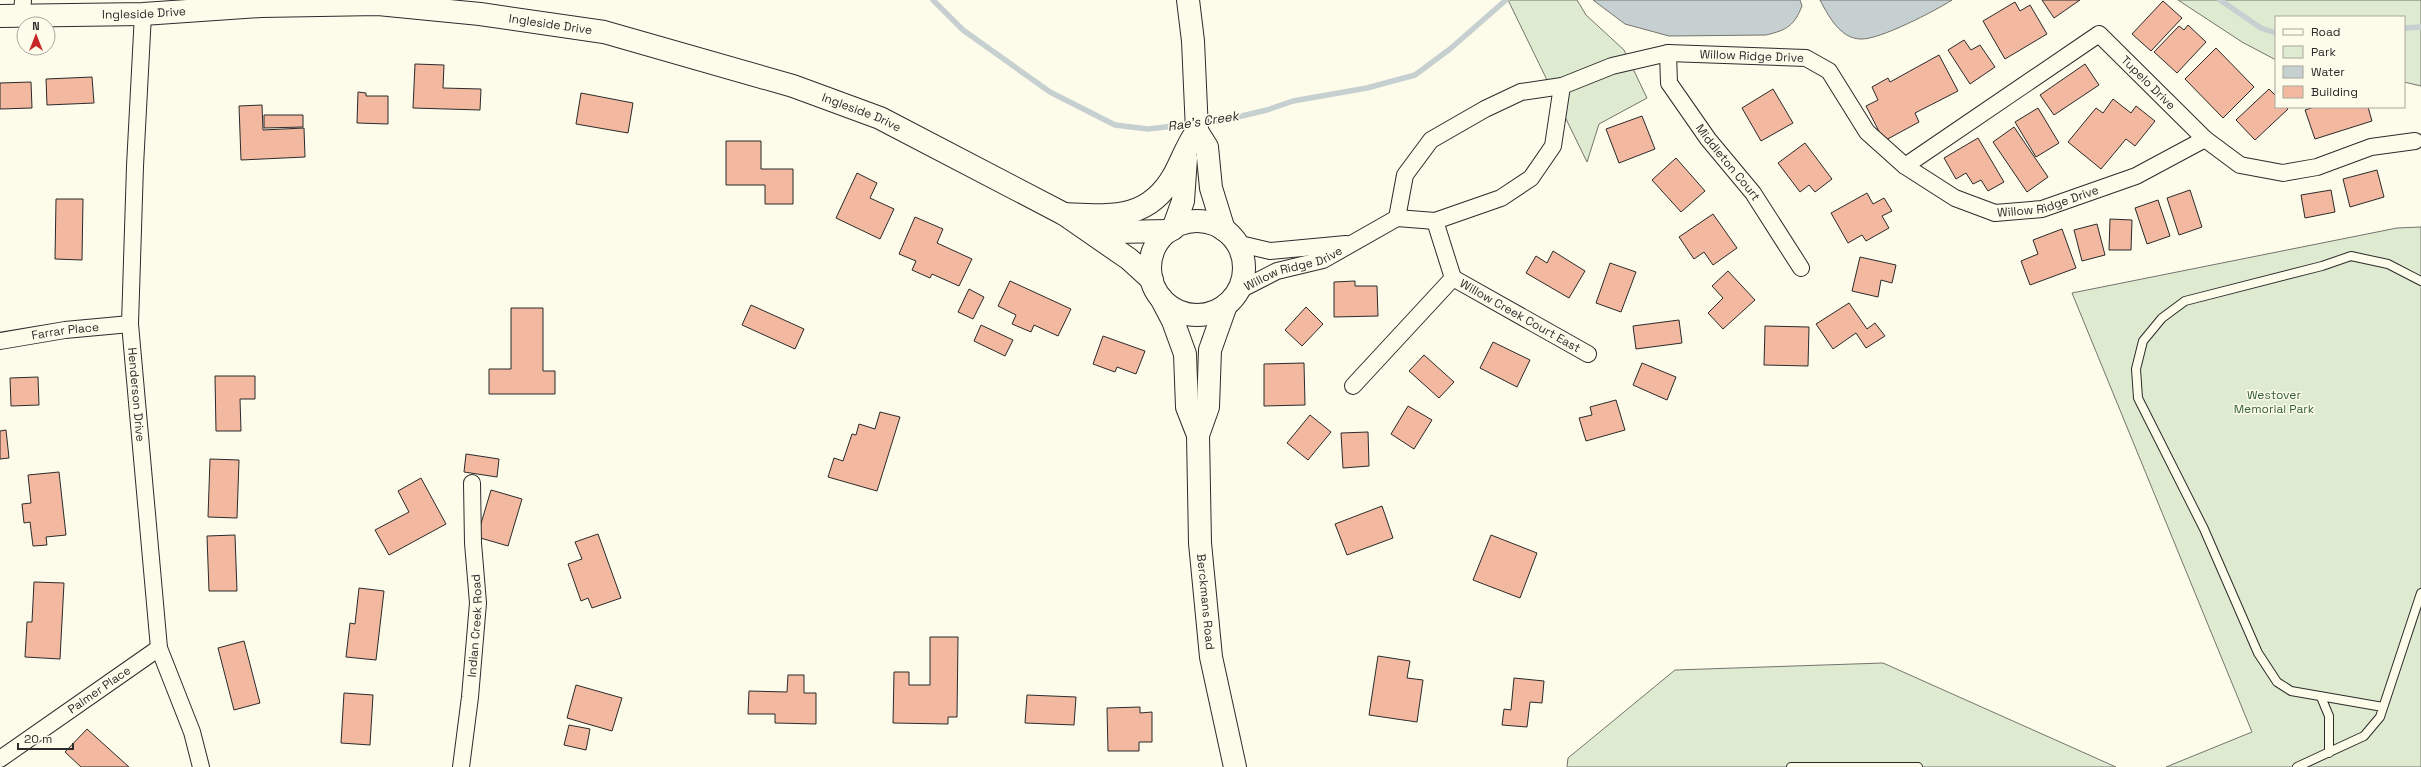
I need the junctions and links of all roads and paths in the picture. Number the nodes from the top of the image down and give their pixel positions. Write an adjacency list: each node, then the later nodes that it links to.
1 (1188, 0): 7 (main road)
2 (22, 7): 3 (main road, Ingleside Drive); 4 (main road, Ingleside Drive)
3 (143, 14): 11 (main road, Ingleside Drive); 23 (street, Henderson Drive)
4 (0, 16)
5 (1668, 53): 6 (street, Willow Ridge Drive); 10 (street, Willow Ridge Drive); 17 (street, Middleton Court)
6 (1562, 86): 12 (street, Willow Ridge Drive); 13 (street)
7 (1192, 139): 11 (main road); 14 (main road); 15 (main road)
8 (2205, 139): 9 (street, Tupelo Drive); 10 (street, Willow Ridge Drive); 10 (street, Tupelo Drive)
9 (2415, 141)
10 (1905, 166)
11 (1064, 214): 14 (main road, Ingleside Drive); 19 (main road, Ingleside Drive)
12 (1397, 218): 13 (street); 16 (street, Willow Ridge Drive)
13 (1435, 221): 18 (street)
14 (1171, 230): 15 (main road); 19 (main road)
15 (1230, 237): 16 (street, Willow Ridge Drive); 21 (main road)
16 (1347, 244): 21 (street, Willow Ridge Drive)
17 (1801, 268)
18 (1453, 278): 25 (street, Willow Creek Court East); 26 (street)
19 (1152, 280): 22 (main road)
20 (2421, 281): 31 (lane)
21 (1232, 298): 22 (main road); 27 (main road, Berckmans Road)
22 (1162, 300): 27 (main road, Berckmans Road)
23 (130, 324): 24 (street, Farrar Place); 30 (street, Henderson Drive)
24 (0, 341)
25 (1588, 354)
26 (1353, 386)
27 (1198, 435): 37 (main road, Berckmans Road)
28 (472, 483): 36 (street, Indian Creek Road)
29 (2421, 593): 32 (lane)
30 (159, 648): 34 (street, Palmer Place); 35 (street, Henderson Drive)
31 (2321, 697): 32 (lane); 33 (lane)
32 (2383, 707): 33 (lane)
33 (2329, 753): 41 (lane)
34 (0, 759)
35 (201, 767)
36 (461, 767)
37 (1235, 767)
38 (1791, 767): 39 (lane)
39 (1854, 767): 40 (lane)
40 (1918, 767)
41 (2297, 767)

